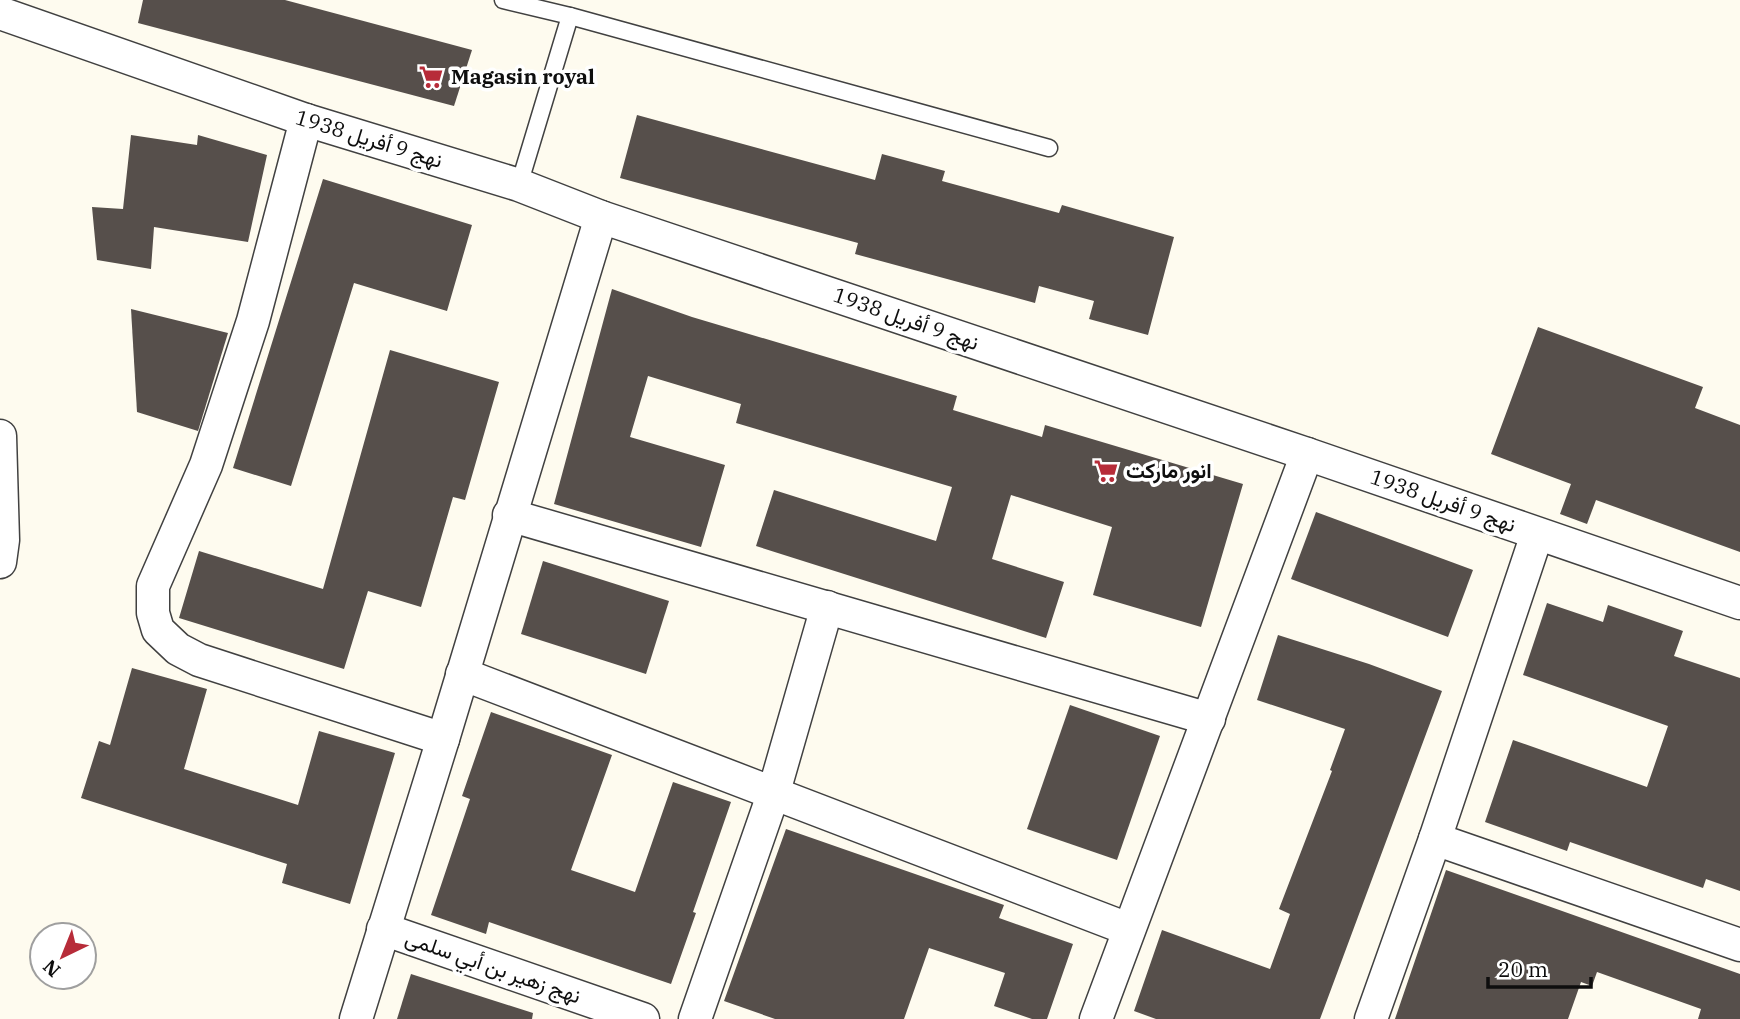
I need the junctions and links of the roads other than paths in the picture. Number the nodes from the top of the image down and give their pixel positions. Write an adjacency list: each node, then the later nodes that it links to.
1 (503, 0): 3 (lane)
2 (6, 15): 4 (street, نهج 9 أفريل 1938)
3 (570, 16): 5 (lane); 6 (lane)
4 (306, 120): 6 (street, نهج 9 أفريل 1938); 17 (street)
5 (1049, 148)
6 (519, 185): 7 (street, نهج 9 أفريل 1938)
7 (601, 217): 9 (street, نهج 9 أفريل 1938); 10 (street)
8 (0, 436): 12 (street)
9 (1307, 454): 11 (street, نهج 9 أفريل 1938); 16 (street)
10 (509, 515): 14 (street); 15 (street)
11 (1537, 534): 13 (street, نهج 9 أفريل 1938); 19 (street)
12 (0, 562)
13 (1740, 603)
14 (827, 607): 16 (street); 18 (street)
15 (463, 674): 17 (street); 18 (street)
16 (1209, 719): 21 (street)
17 (443, 739): 20 (street)
18 (773, 795): 21 (street); 25 (street)
19 (1435, 839): 22 (street); 27 (street)
20 (383, 929): 23 (street); 24 (street, نهج زهير بن أبي سلمى)
21 (1128, 929): 26 (street)
22 (1740, 945)
23 (356, 1019)
24 (643, 1019)
25 (695, 1019)
26 (1096, 1019)
27 (1371, 1019)

